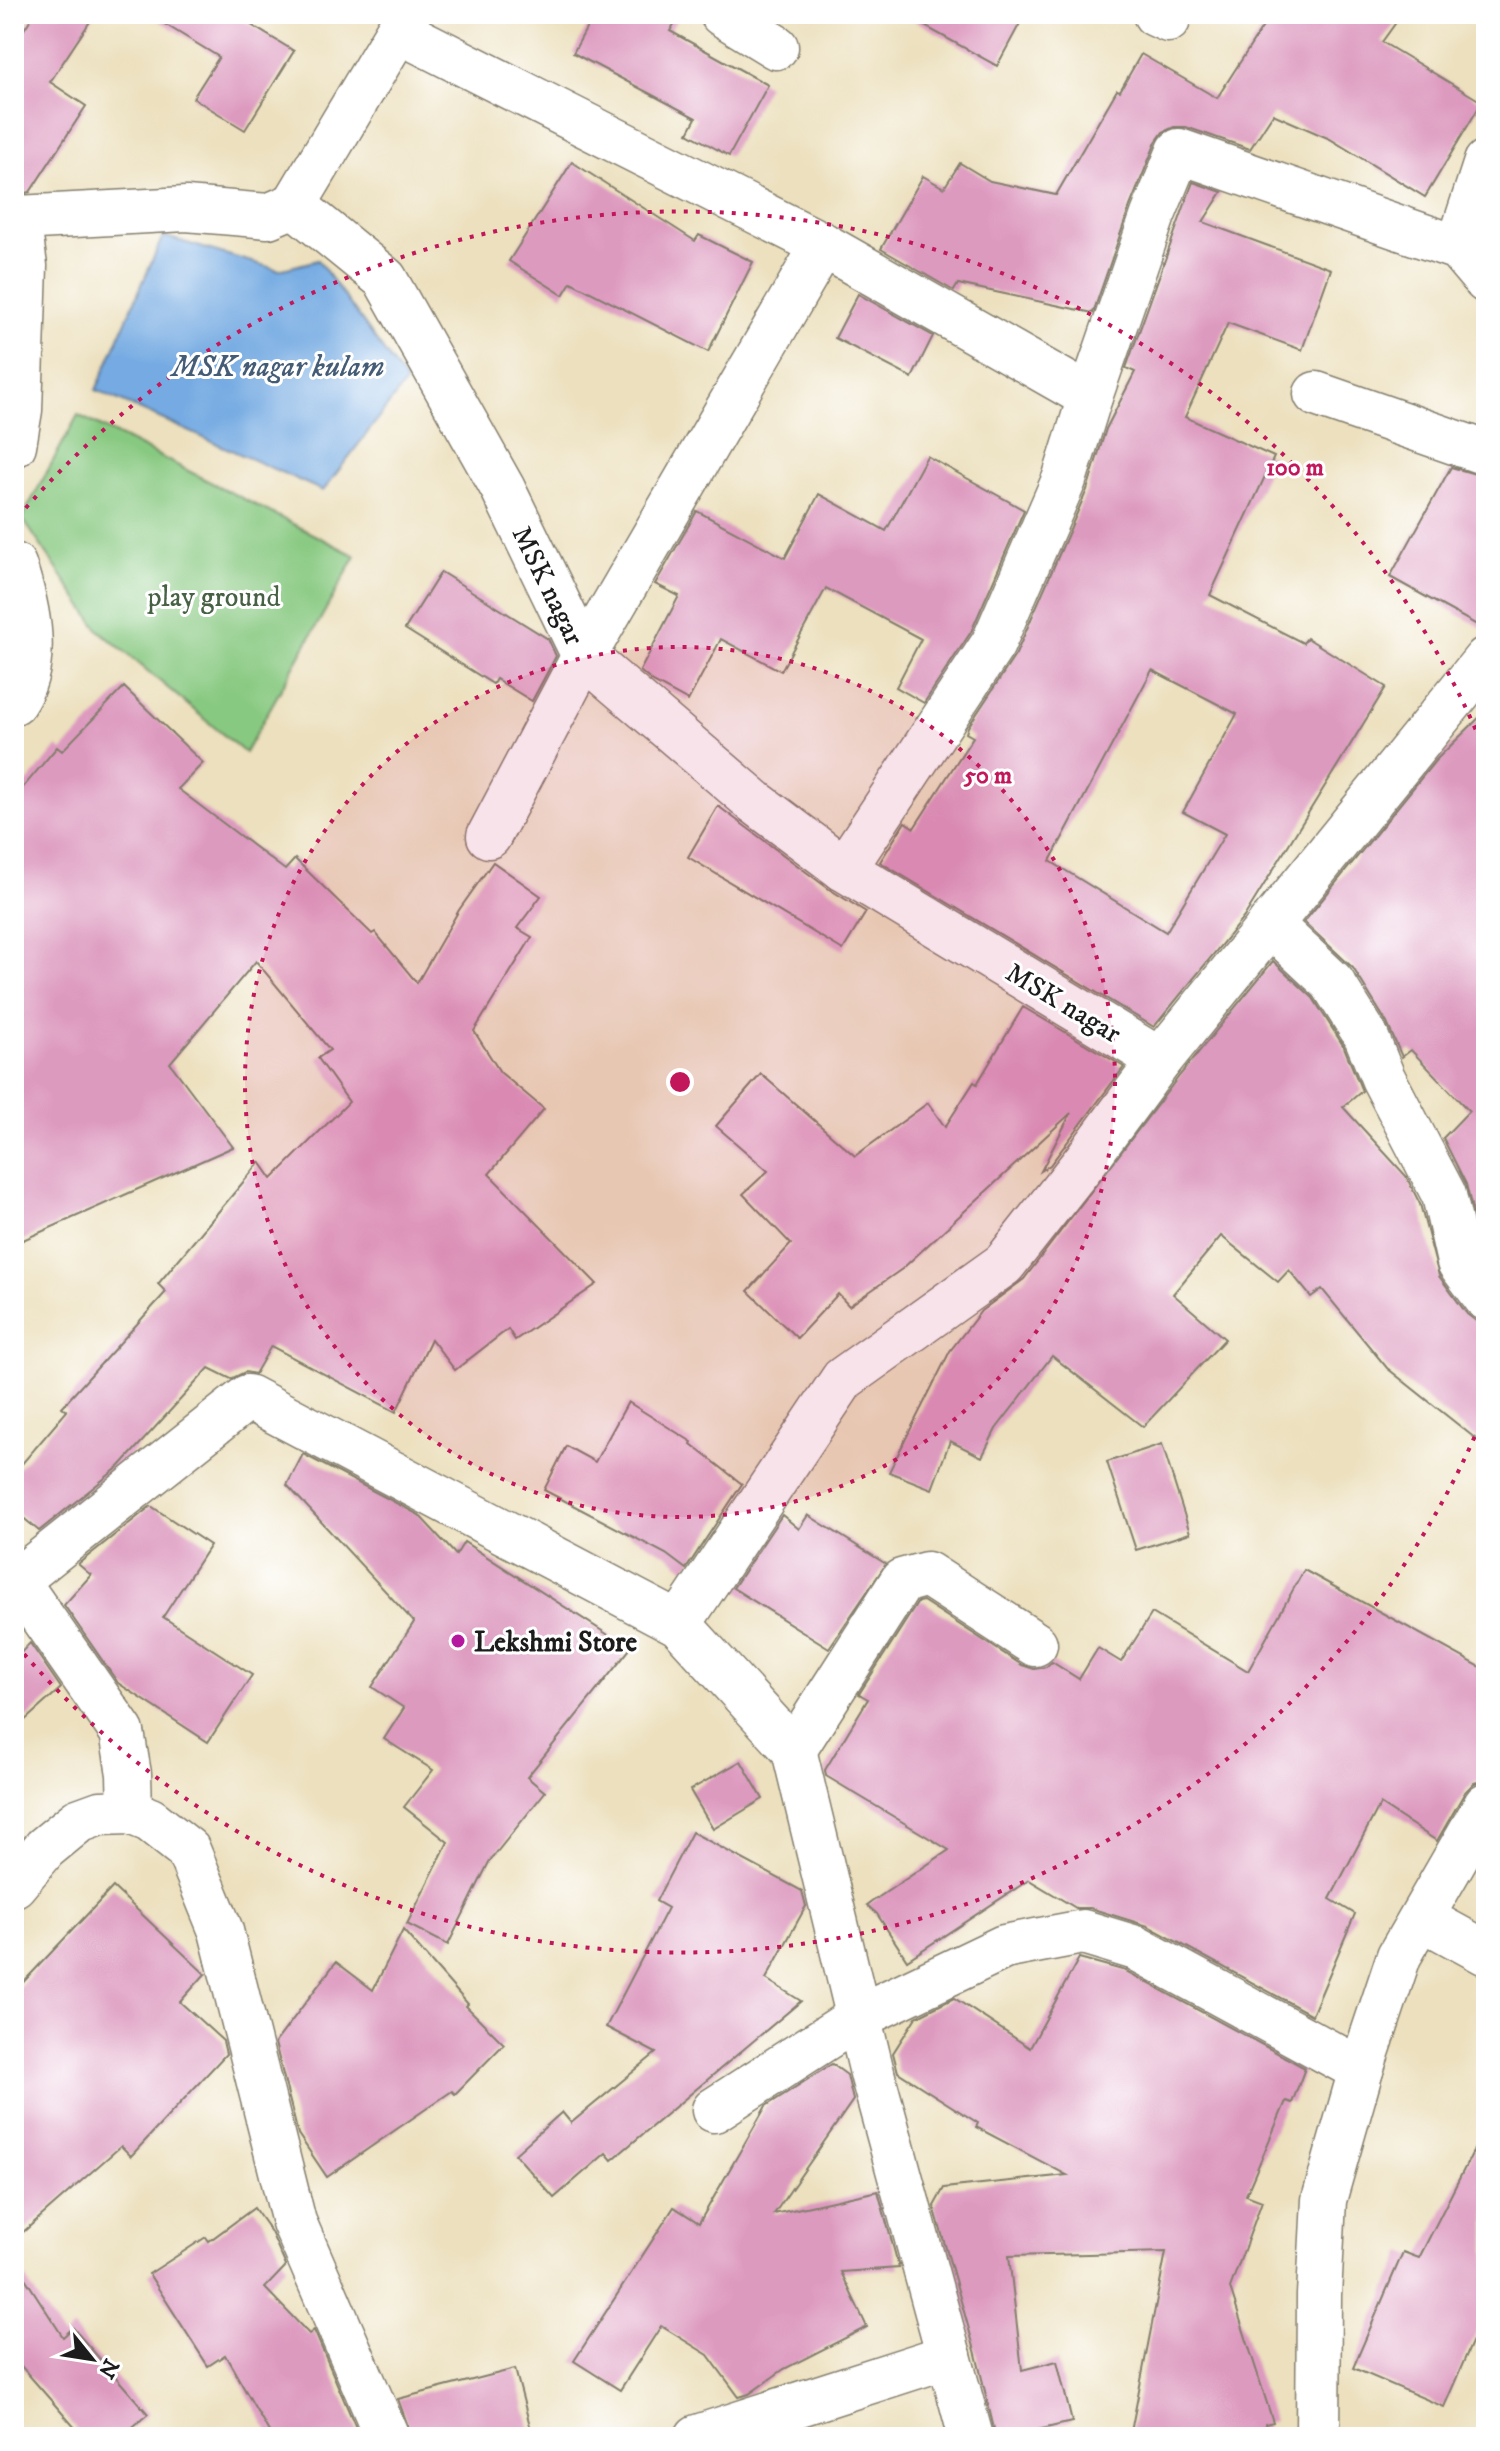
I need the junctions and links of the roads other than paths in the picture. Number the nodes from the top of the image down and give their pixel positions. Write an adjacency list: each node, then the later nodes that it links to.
1 (722, 14): 3 (street)
2 (403, 23): 5 (street); 7 (street)
3 (776, 47)
4 (1486, 162): 8 (street)
5 (294, 205): 6 (street); 15 (street, MSK nagar)
6 (16, 216): 12 (street)
7 (823, 245): 11 (street); 15 (street)
8 (1458, 248): 9 (street); 11 (street)
9 (1486, 281)
10 (1316, 394): 13 (street)
11 (1090, 397): 19 (street)
12 (14, 445)
13 (1486, 453)
14 (14, 565): 17 (street)
15 (584, 656): 18 (street); 19 (street, MSK nagar)
16 (1486, 659): 20 (street)
17 (14, 702)
18 (489, 836)
19 (844, 869): 21 (street, MSK nagar)
20 (1270, 924): 21 (street); 22 (street)
21 (1160, 1060): 24 (street)
22 (1486, 1298)
23 (15, 1579): 24 (street); 28 (street)
24 (679, 1624): 26 (street)
25 (1035, 1644): 26 (street)
26 (794, 1750): 32 (street)
27 (1486, 1805): 30 (street)
28 (130, 1812): 29 (street); 36 (street)
29 (14, 1885)
30 (1422, 1918): 31 (street); 33 (street)
31 (1486, 1953)
32 (860, 2016): 33 (street); 34 (street); 35 (street)
33 (1361, 2070): 39 (street)
34 (714, 2110)
35 (949, 2356): 37 (street); 38 (street)
36 (387, 2437)
37 (697, 2437)
38 (971, 2437)
39 (1318, 2437)

